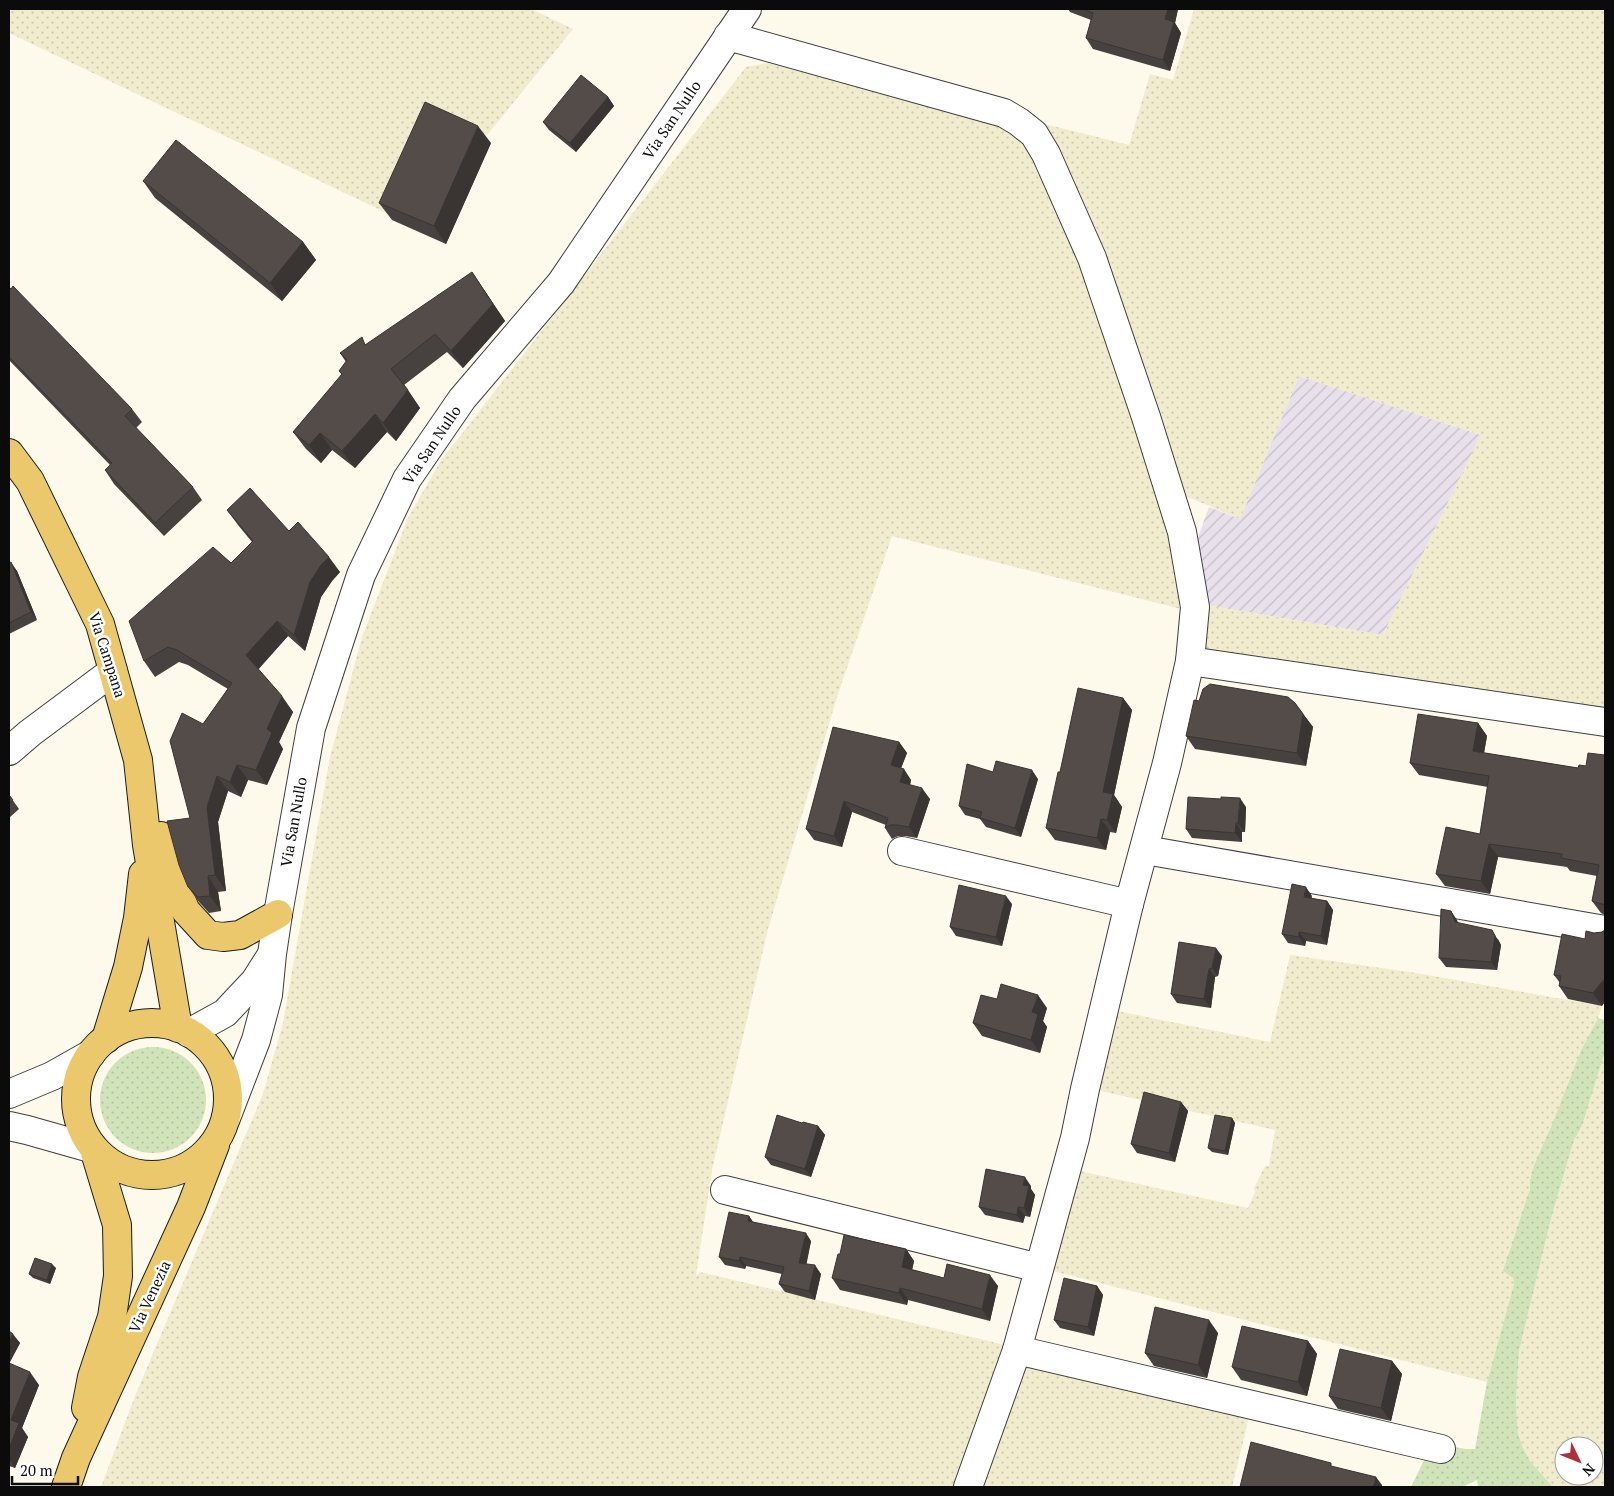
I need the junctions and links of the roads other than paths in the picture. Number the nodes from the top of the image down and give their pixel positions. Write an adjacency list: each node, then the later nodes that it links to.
1 (746, 9): 2 (street, Via San Nullo)
2 (728, 36): 4 (street); 13 (street, Via San Nullo)
3 (9, 453): 5 (main road, Via Campana)
4 (1190, 661): 6 (street); 10 (street)
5 (113, 671): 7 (street); 8 (main road, Via Campana)
6 (1605, 722)
7 (9, 751)
8 (138, 760): 9 (main road, Via Campana); 13 (main road)
9 (147, 845): 16 (main road, Via Campana); 17 (main road, Via Campana)
10 (1145, 850): 12 (street); 14 (street)
11 (902, 851): 12 (street)
12 (1129, 904): 23 (street)
13 (278, 914): 15 (street, Via San Nullo)
14 (1605, 930)
15 (272, 954): 16 (street, Via San Nullo); 20 (street, Via San Nullo)
16 (184, 1030): 17 (main road); 20 (main road)
17 (99, 1046): 18 (street); 21 (main road, Via Campana)
18 (9, 1094)
19 (9, 1126): 21 (street)
20 (223, 1126): 21 (main road, Via Campana); 26 (main road, Via Venezia)
21 (94, 1149): 26 (main road, Via Venezia)
22 (725, 1190): 23 (street)
23 (1039, 1268): 24 (street)
24 (1017, 1350): 25 (street); 28 (street)
25 (1440, 1449)
26 (76, 1458): 27 (main road, Via Venezia)
27 (66, 1487)
28 (968, 1487)

